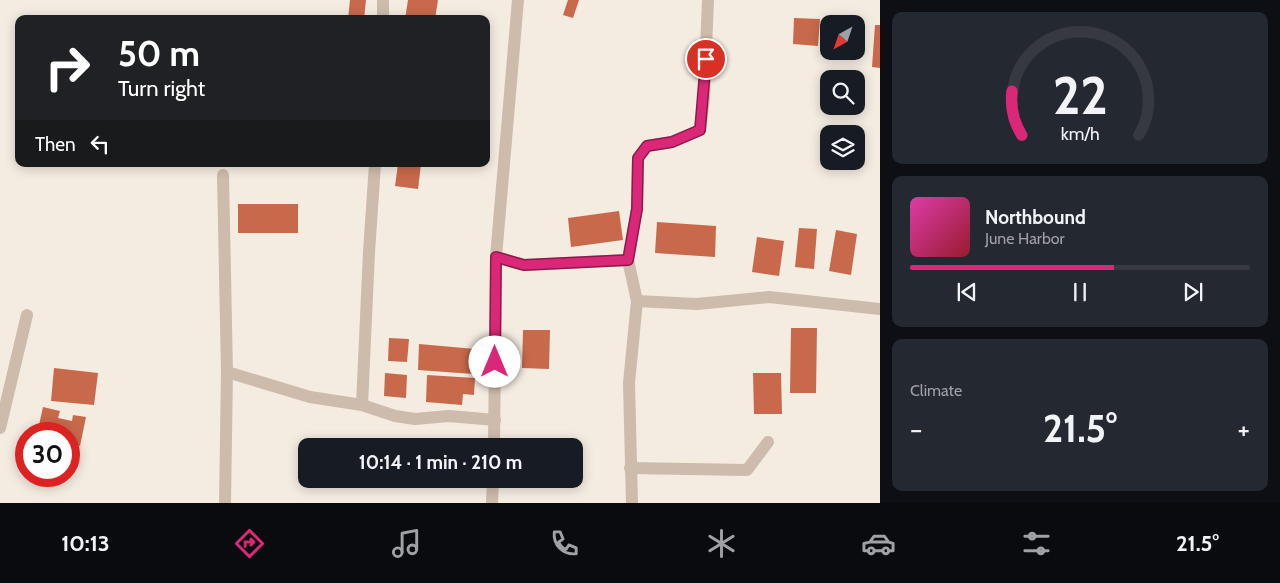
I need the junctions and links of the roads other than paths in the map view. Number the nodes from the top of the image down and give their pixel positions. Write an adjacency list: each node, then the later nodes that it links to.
1 (383, 0): 4 (street)
2 (518, 0): 7 (street)
3 (708, 0): 8 (street)
4 (383, 15)
5 (375, 167): 13 (street)
6 (223, 175): 12 (street)
7 (496, 257): 8 (street); 14 (street)
8 (628, 260): 9 (street)
9 (637, 301): 10 (street); 18 (street)
10 (880, 309)
11 (27, 315): 15 (street)
12 (227, 372): 13 (street); 20 (street)
13 (362, 405): 14 (street)
14 (495, 420): 16 (street)
15 (0, 428)
16 (494, 438)
17 (768, 442): 18 (street)
18 (630, 468): 22 (street)
19 (493, 488): 21 (street)
20 (225, 503)
21 (492, 503)
22 (632, 503)

